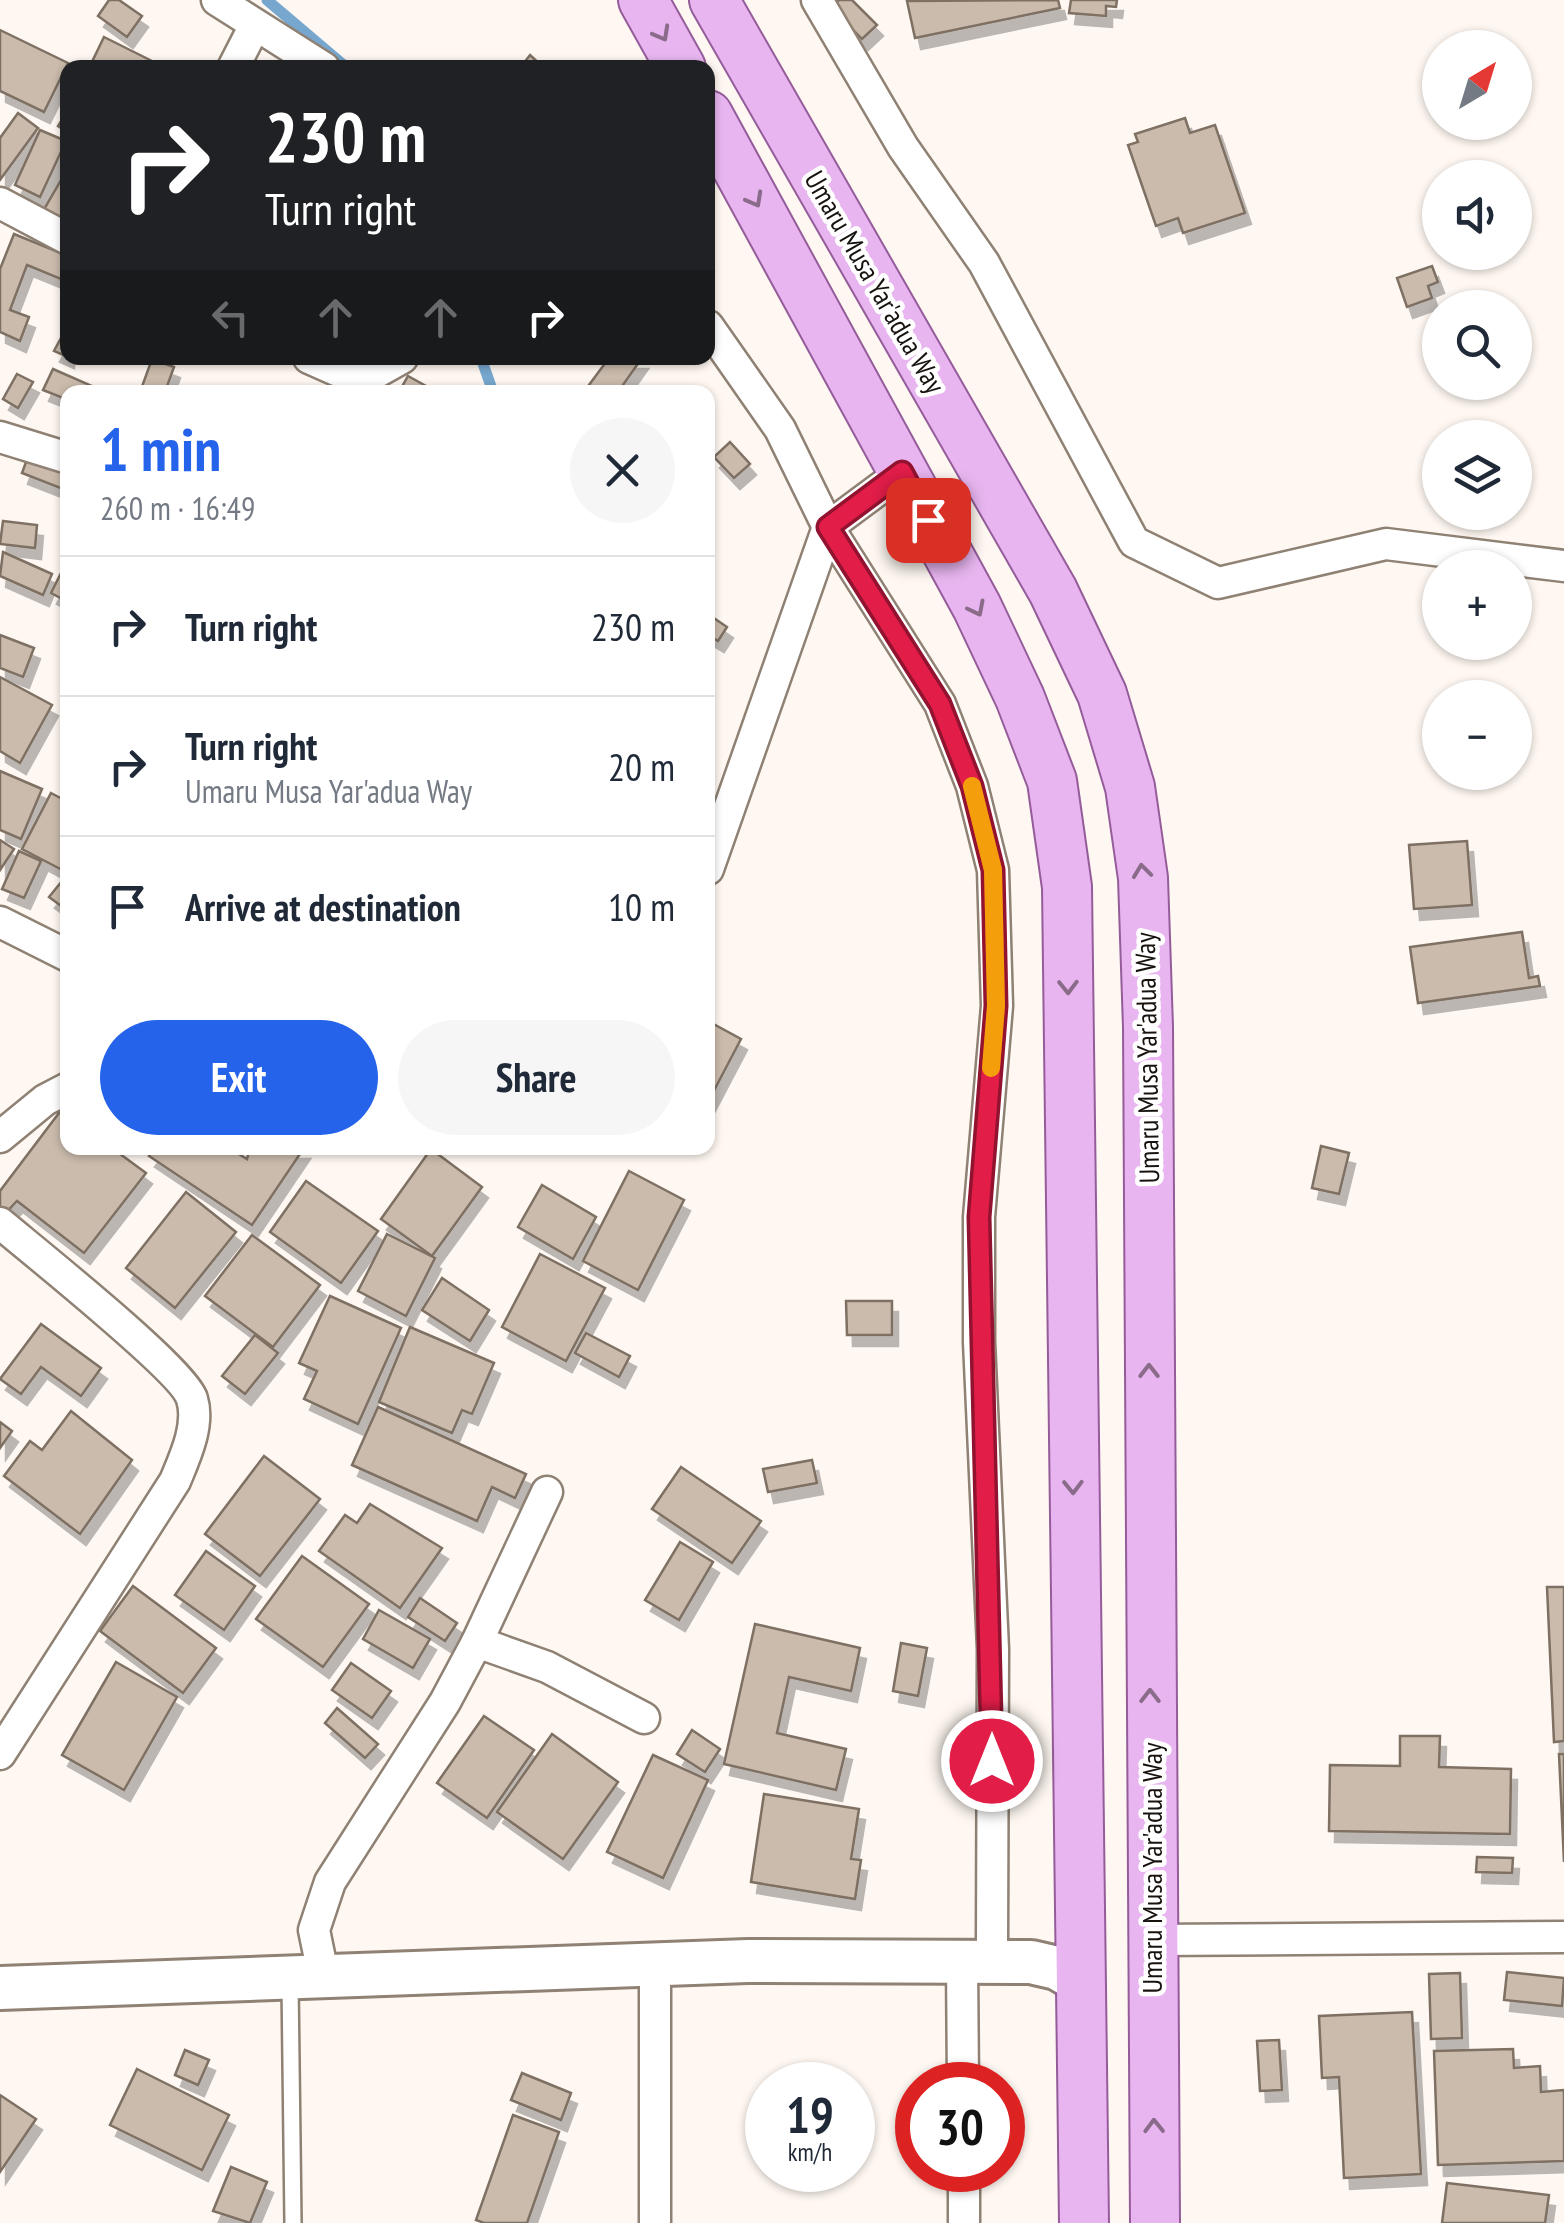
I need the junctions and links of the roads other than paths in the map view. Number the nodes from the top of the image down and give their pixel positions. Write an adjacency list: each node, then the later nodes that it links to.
1 (217, 0): 5 (street)
2 (642, 0): 8 (main road, one-way to 8)
3 (714, 0): 34 (main road, Umaru Musa Yar'adua Way, one-way to 3)
4 (818, 0): 21 (street)
5 (255, 25): 6 (street); 7 (street)
6 (237, 60)
7 (311, 60)
8 (676, 60)
9 (715, 128): 19 (main road, one-way to 19)
10 (0, 203): 11 (street)
11 (60, 235)
12 (715, 336): 20 (street)
13 (321, 365): 15 (street)
14 (392, 365): 16 (street)
15 (357, 385)
16 (364, 385)
17 (0, 437): 18 (street)
18 (60, 456)
19 (902, 472): 20 (street); 32 (main road, one-way to 32)
20 (828, 527): 22 (street); 35 (street)
21 (1564, 566)
22 (715, 849)
23 (0, 922): 24 (street)
24 (60, 952)
25 (60, 1094): 26 (street)
26 (0, 1138)
27 (0, 1223): 31 (street)
28 (548, 1492): 29 (street)
29 (477, 1642): 30 (street); 38 (street)
30 (644, 1718)
31 (0, 1754)
32 (1080, 1922): 35 (main road); 39 (main road)
33 (1564, 1937): 34 (street)
34 (1152, 1940): 47 (main road, Umaru Musa Yar'adua Way, one-way to 34)
35 (977, 1954): 37 (main road); 38 (main road); 39 (main road); 41 (street)
36 (0, 1963): 38 (main road)
37 (656, 1964): 38 (main road); 44 (street)
38 (305, 1969): 40 (main road); 43 (lane)
39 (1081, 1982): 46 (main road)
40 (0, 1988)
41 (965, 2062)
42 (964, 2192): 45 (street)
43 (293, 2223)
44 (655, 2223)
45 (964, 2223)
46 (1084, 2223)
47 (1155, 2223)

